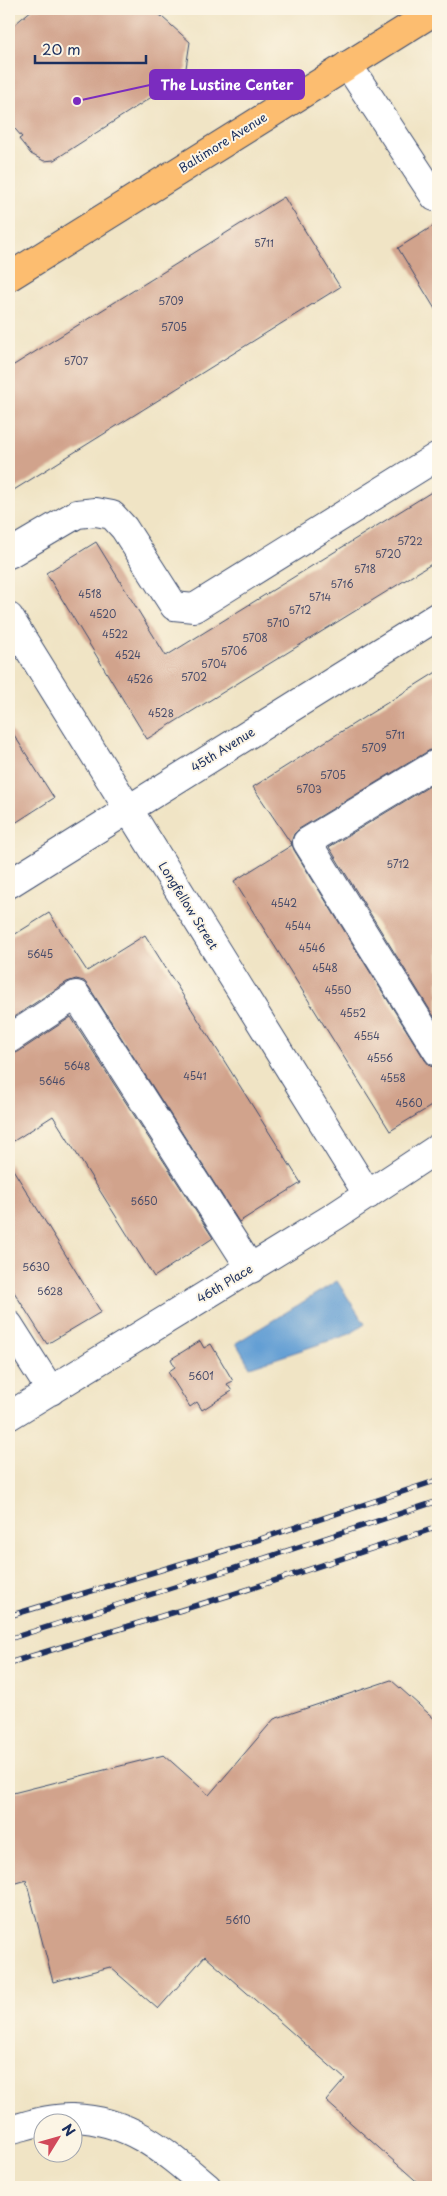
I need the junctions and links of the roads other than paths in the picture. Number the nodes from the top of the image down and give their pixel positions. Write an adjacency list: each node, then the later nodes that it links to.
1 (438, 9): 2 (main road, Baltimore Avenue)
2 (348, 64): 3 (street); 4 (main road, Baltimore Avenue)
3 (438, 195)
4 (9, 277)
5 (438, 456): 6 (street)
6 (9, 554)
7 (438, 616): 10 (street, 45th Avenue)
8 (9, 617): 10 (street, Longfellow Street)
9 (438, 763): 13 (street)
10 (128, 810): 11 (street, 45th Avenue); 15 (street, Longfellow Street)
11 (9, 884)
12 (9, 1038): 16 (street)
13 (438, 1052)
14 (438, 1148): 15 (street, 46th Place)
15 (368, 1195): 16 (street, 46th Place)
16 (251, 1269): 18 (street, 46th Place)
17 (9, 1325): 18 (street)
18 (51, 1391): 19 (street, 46th Place)
19 (9, 1416)
20 (9, 2130): 21 (street)
21 (207, 2187)

